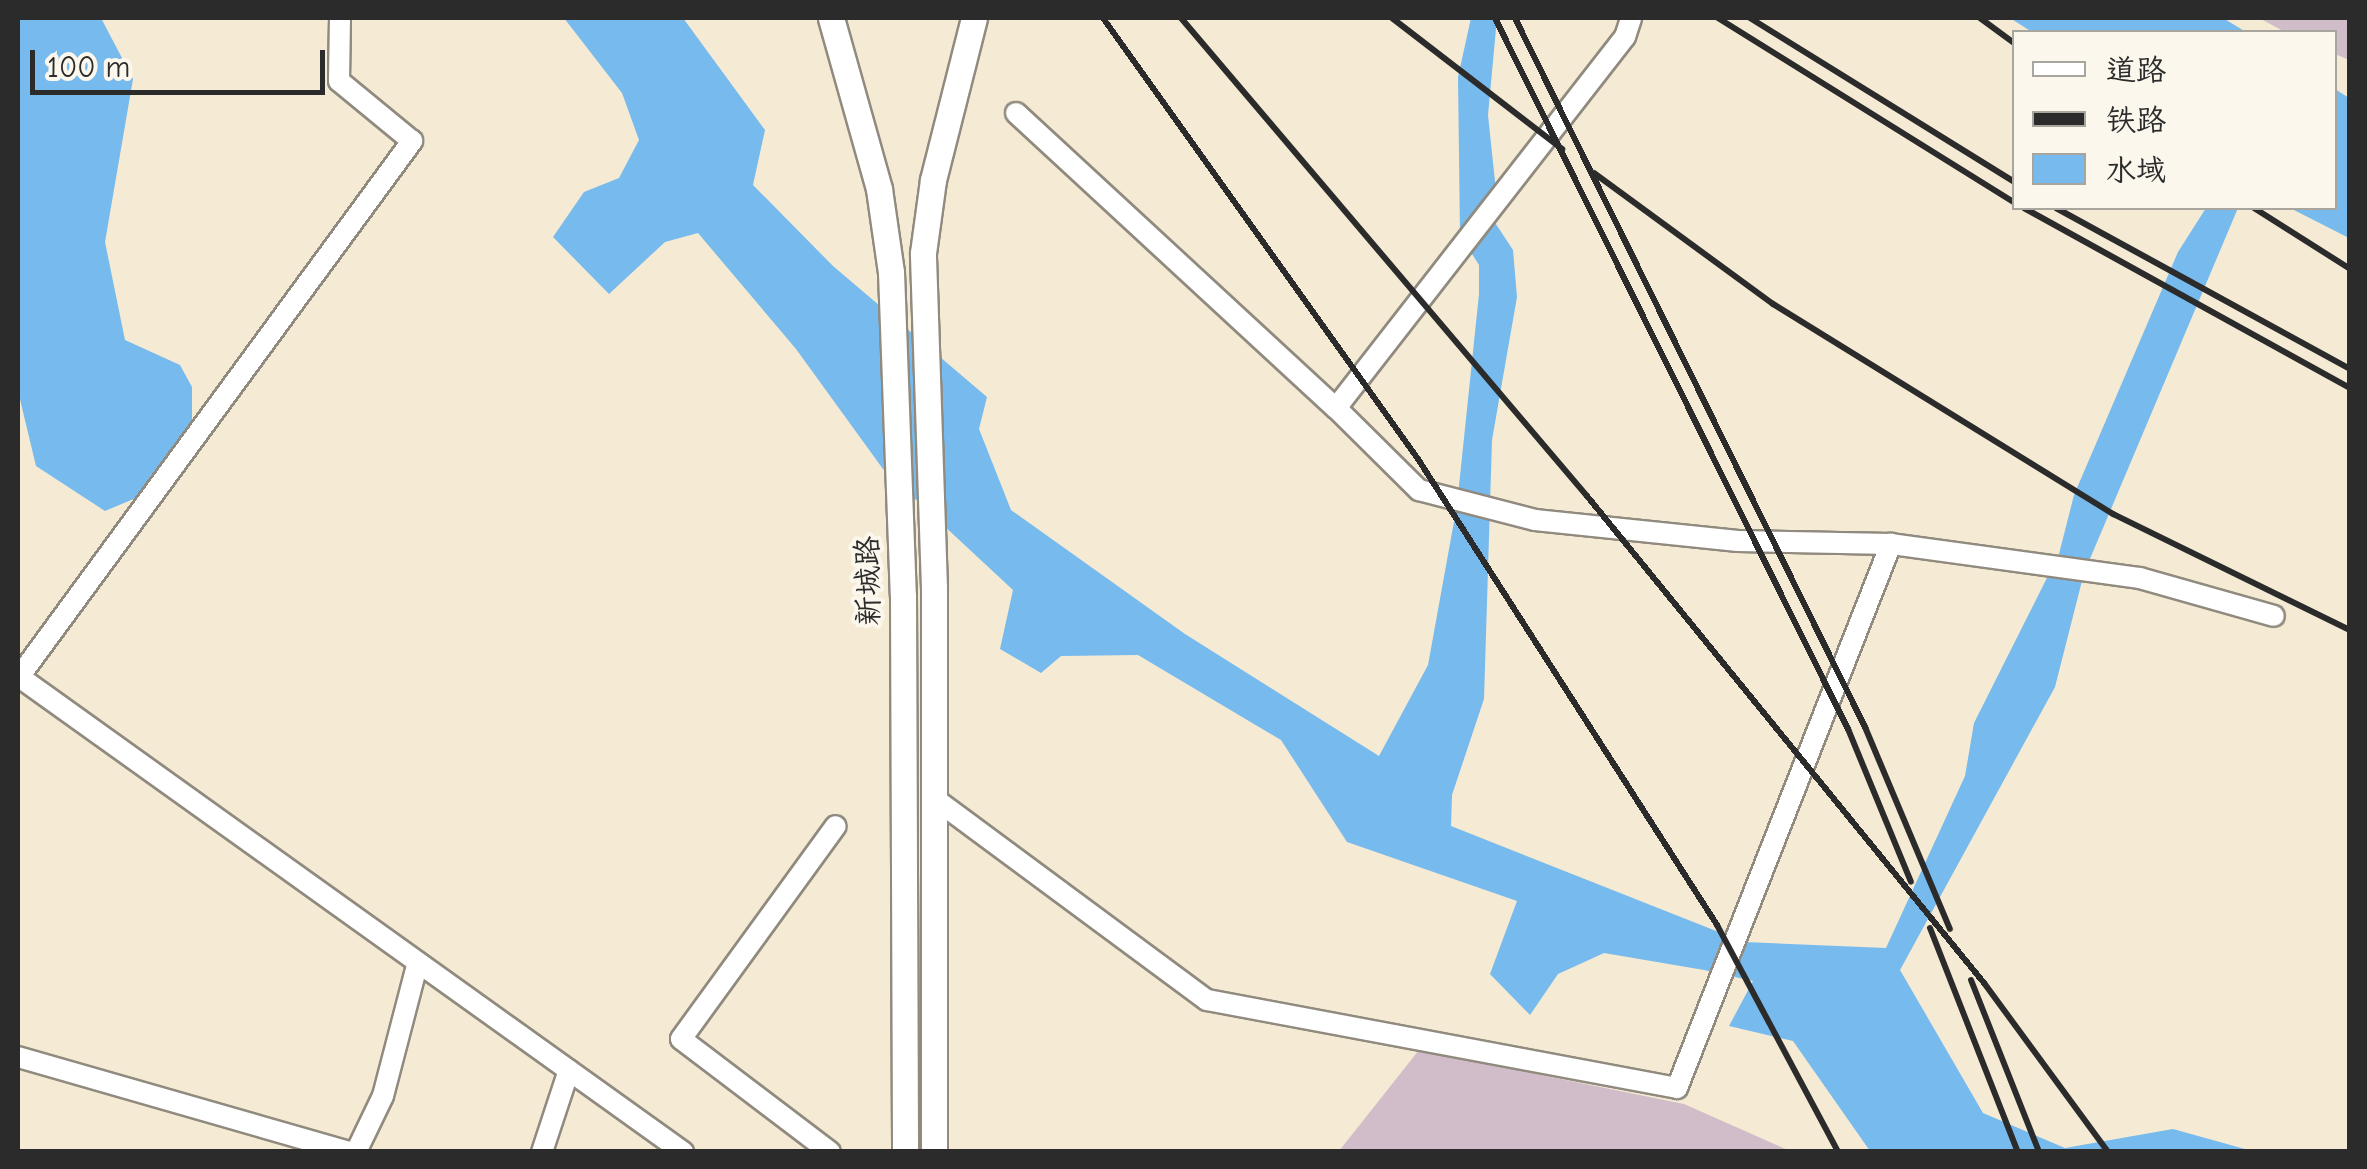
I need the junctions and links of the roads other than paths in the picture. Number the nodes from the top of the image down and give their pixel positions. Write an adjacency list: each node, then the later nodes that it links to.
1 (340, 18): 9 (street)
2 (831, 18): 19 (main road, 新城路)
3 (974, 18): 10 (main road)
4 (1631, 18): 6 (street)
5 (1016, 113): 6 (street)
6 (1336, 408): 7 (street)
7 (1891, 544): 8 (street); 10 (street)
8 (2274, 616)
9 (18, 676): 12 (street)
10 (934, 799): 20 (main road)
11 (836, 826): 18 (street)
12 (418, 962): 14 (street); 15 (street)
13 (18, 1057): 15 (street)
14 (569, 1070): 16 (street); 17 (street)
15 (353, 1152)
16 (542, 1152)
17 (684, 1152)
18 (830, 1152)
19 (904, 1152)
20 (934, 1152)

